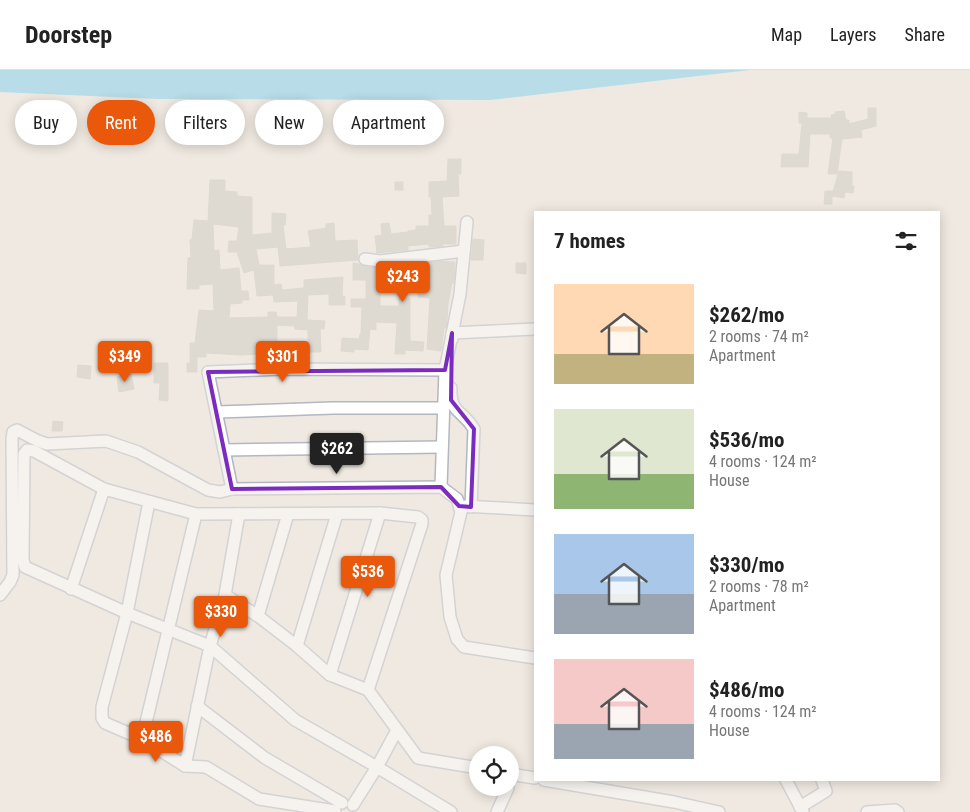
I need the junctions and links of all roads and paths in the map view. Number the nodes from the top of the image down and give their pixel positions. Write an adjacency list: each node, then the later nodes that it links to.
1 (467, 222): 2 (street)
2 (464, 252): 3 (street); 5 (street)
3 (365, 259)
4 (534, 329): 5 (street)
5 (452, 333): 6 (street); 15 (street)
6 (445, 370): 7 (street); 8 (street)
7 (444, 408): 8 (street); 9 (street)
8 (217, 412): 10 (street)
9 (442, 447): 10 (street); 11 (street)
10 (224, 450): 13 (street)
11 (441, 487): 13 (street); 15 (street)
12 (104, 489): 14 (street); 22 (street); 22 (street)
13 (232, 489): 24 (street)
14 (149, 502): 17 (street); 25 (street)
15 (465, 507): 16 (street); 30 (street)
16 (534, 510)
17 (196, 514): 18 (street); 27 (street)
18 (240, 514): 19 (street); 23 (street)
19 (288, 514): 20 (street); 26 (street)
20 (337, 514): 21 (street); 29 (street)
21 (380, 514): 31 (street); 32 (street)
22 (71, 589): 25 (street)
23 (225, 594): 26 (street); 28 (street)
24 (0, 595)
25 (127, 613): 27 (street); 35 (street)
26 (258, 616): 29 (street)
27 (167, 628): 28 (street); 35 (street)
28 (210, 646): 33 (street); 38 (street)
29 (297, 646): 31 (street)
30 (534, 658)
31 (330, 675): 32 (street)
32 (368, 690): 34 (street)
33 (197, 706): 36 (street); 45 (street)
34 (397, 730): 37 (street); 38 (street)
35 (142, 739): 36 (street)
36 (185, 766): 45 (street)
37 (469, 766)
38 (377, 767): 45 (street); 47 (street)
39 (519, 777): 40 (street)
40 (534, 778)
41 (550, 781): 49 (street)
42 (787, 781): 46 (street)
43 (822, 781): 46 (street)
44 (504, 796): 48 (street)
45 (344, 808)
46 (802, 809)
47 (451, 812)
48 (497, 812)
49 (719, 812)
50 (867, 812): 51 (street)
51 (898, 812)

